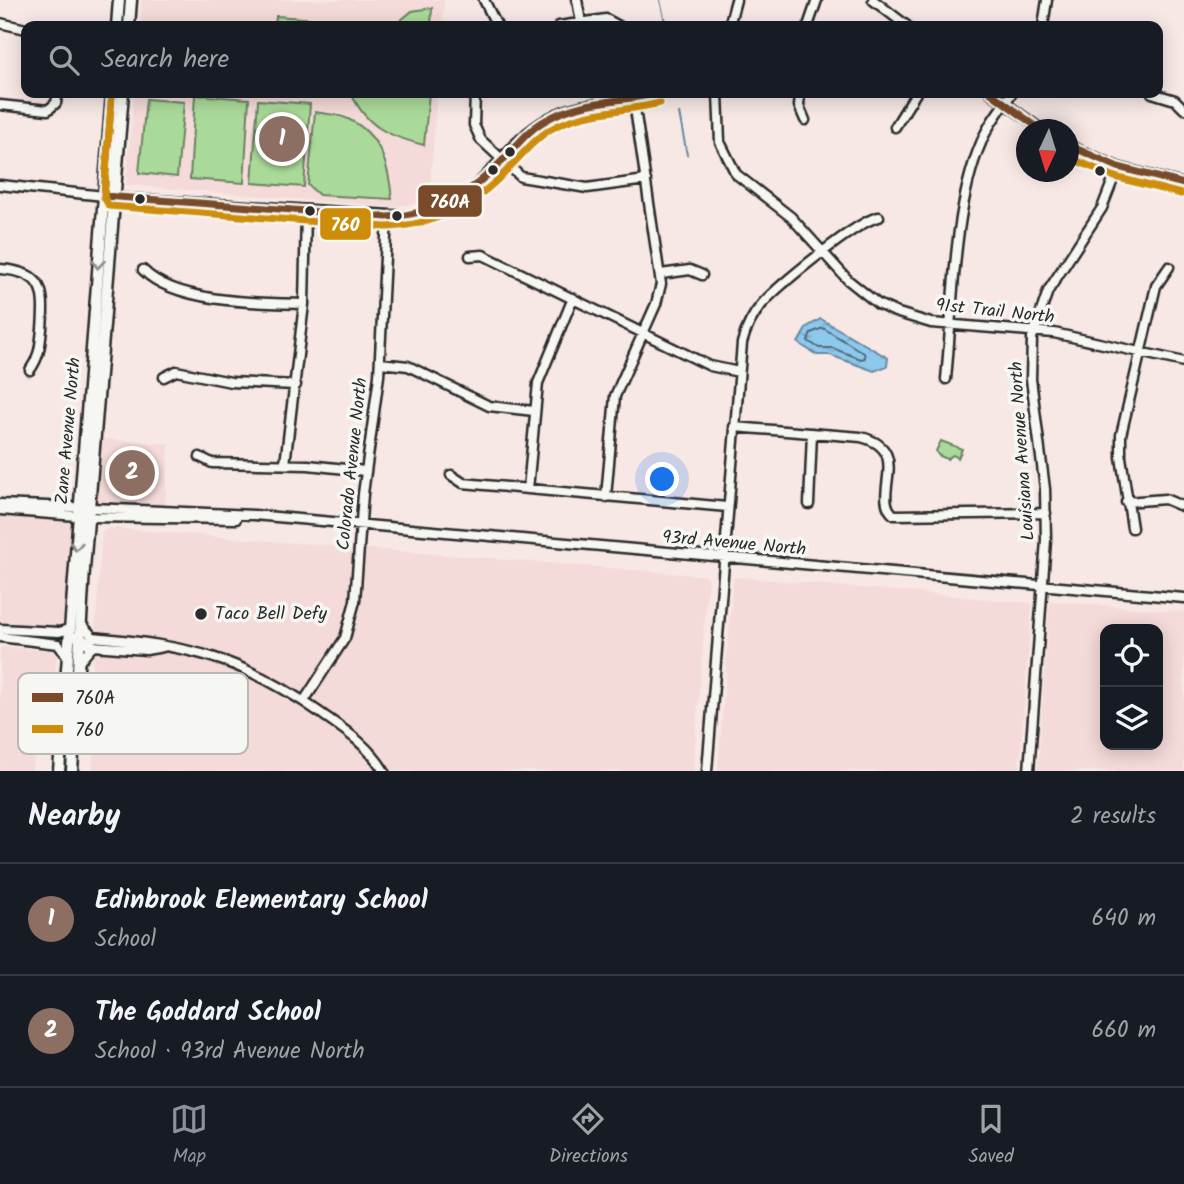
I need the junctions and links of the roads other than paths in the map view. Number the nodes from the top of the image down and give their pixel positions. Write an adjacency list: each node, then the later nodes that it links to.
1 (120, 0): 9 (main road)
2 (131, 0): 10 (main road)
3 (484, 0): 11 (street)
4 (577, 0): 12 (street)
5 (736, 0): 15 (street)
6 (817, 0): 16 (street)
7 (873, 0): 17 (street)
8 (1047, 0): 18 (street)
9 (118, 21)
10 (129, 21)
11 (494, 21)
12 (581, 21)
13 (590, 21): 14 (street)
14 (609, 21)
15 (730, 21)
16 (810, 21)
17 (900, 21)
18 (1044, 21)
19 (0, 23): 20 (street)
20 (21, 28)
21 (1163, 96): 35 (street)
22 (57, 98): 34 (street)
23 (112, 98): 45 (main road, Zane Avenue North)
24 (122, 98): 45 (main road, Zane Avenue North)
25 (475, 98): 40 (street)
26 (619, 98): 40 (street)
27 (633, 98): 42 (street)
28 (718, 98): 49 (street, 91st Trail North)
29 (800, 98): 37 (street)
30 (913, 98): 38 (street)
31 (998, 98): 33 (street)
32 (1009, 98): 33 (street)
33 (1005, 103): 36 (street); 58 (street)
34 (0, 105)
35 (1184, 109)
36 (1027, 119)
37 (805, 120)
38 (895, 127)
39 (1079, 149): 41 (street)
40 (502, 161): 42 (street); 48 (street)
41 (1118, 167): 43 (street); 59 (street, Louisiana Avenue North)
42 (646, 180): 54 (street)
43 (1184, 184)
44 (0, 186): 45 (street)
45 (109, 197): 46 (street); 84 (main road, Zane Avenue North, one-way to 84); 85 (main road, Zane Avenue North)
46 (306, 212): 48 (street); 57 (street)
47 (879, 216): 49 (street)
48 (387, 217): 63 (street, Colorado Avenue North)
49 (825, 253): 58 (street, 91st Trail North); 65 (street)
50 (470, 256): 56 (street)
51 (1169, 267): 61 (street)
52 (0, 269): 64 (street)
53 (143, 270): 57 (street)
54 (662, 274): 55 (street); 60 (street)
55 (702, 275)
56 (573, 298): 60 (street); 69 (street)
57 (304, 304): 68 (street)
58 (951, 324): 59 (street, 91st Trail North); 67 (street)
59 (1034, 331): 61 (street, 91st Trail North); 86 (street, Louisiana Avenue North)
60 (643, 332): 65 (street); 77 (street)
61 (1141, 353): 62 (street, 91st Trail North); 78 (street)
62 (1184, 362)
63 (380, 363): 69 (street); 74 (street, Colorado Avenue North)
64 (30, 370)
65 (739, 372): 70 (street)
66 (164, 377): 68 (street)
67 (946, 379)
68 (296, 385): 73 (street)
69 (534, 411): 76 (street)
70 (734, 427): 71 (street); 81 (street)
71 (812, 433): 80 (street); 86 (street)
72 (200, 457): 73 (street)
73 (285, 464): 74 (street)
74 (365, 471): 87 (street, Colorado Avenue North)
75 (452, 475): 76 (street)
76 (528, 489): 77 (street)
77 (606, 497): 81 (street)
78 (1126, 502): 82 (street); 88 (street)
79 (0, 504): 84 (street, 93rd Avenue North)
80 (809, 504)
81 (727, 507): 89 (street)
82 (1184, 507)
83 (0, 510): 84 (street, 93rd Avenue North)
84 (78, 512): 85 (street, 93rd Avenue North); 90 (main road, Zane Avenue North, one-way to 90)
85 (90, 513): 87 (street, 93rd Avenue North); 93 (main road, Zane Avenue North)
86 (1046, 513): 91 (street, Louisiana Avenue North)
87 (361, 524): 89 (street, 93rd Avenue North); 104 (street, Colorado Avenue North)
88 (1132, 528)
89 (724, 558): 91 (street, 93rd Avenue North); 108 (street)
90 (74, 575): 95 (main road, Zane Avenue North); 95 (main road)
91 (1043, 586): 92 (street, 93rd Avenue North); 109 (street, Louisiana Avenue North)
92 (1184, 598)
93 (81, 624): 95 (main road, Zane Avenue North); 98 (street)
94 (0, 629): 95 (street)
95 (69, 635): 97 (main road); 99 (main road, Zane Avenue North); 100 (main road, Zane Avenue North); 102 (main road)
96 (0, 637): 99 (street)
97 (93, 646): 98 (street); 100 (street)
98 (166, 647): 104 (street)
99 (67, 656): 101 (main road, Zane Avenue North)
100 (79, 662): 103 (main road, Zane Avenue North)
101 (66, 673)
102 (74, 673)
103 (78, 673)
104 (304, 701): 107 (street)
105 (74, 755): 106 (main road, Zane Avenue North)
106 (72, 771)
107 (384, 771)
108 (707, 771)
109 (1029, 771)

